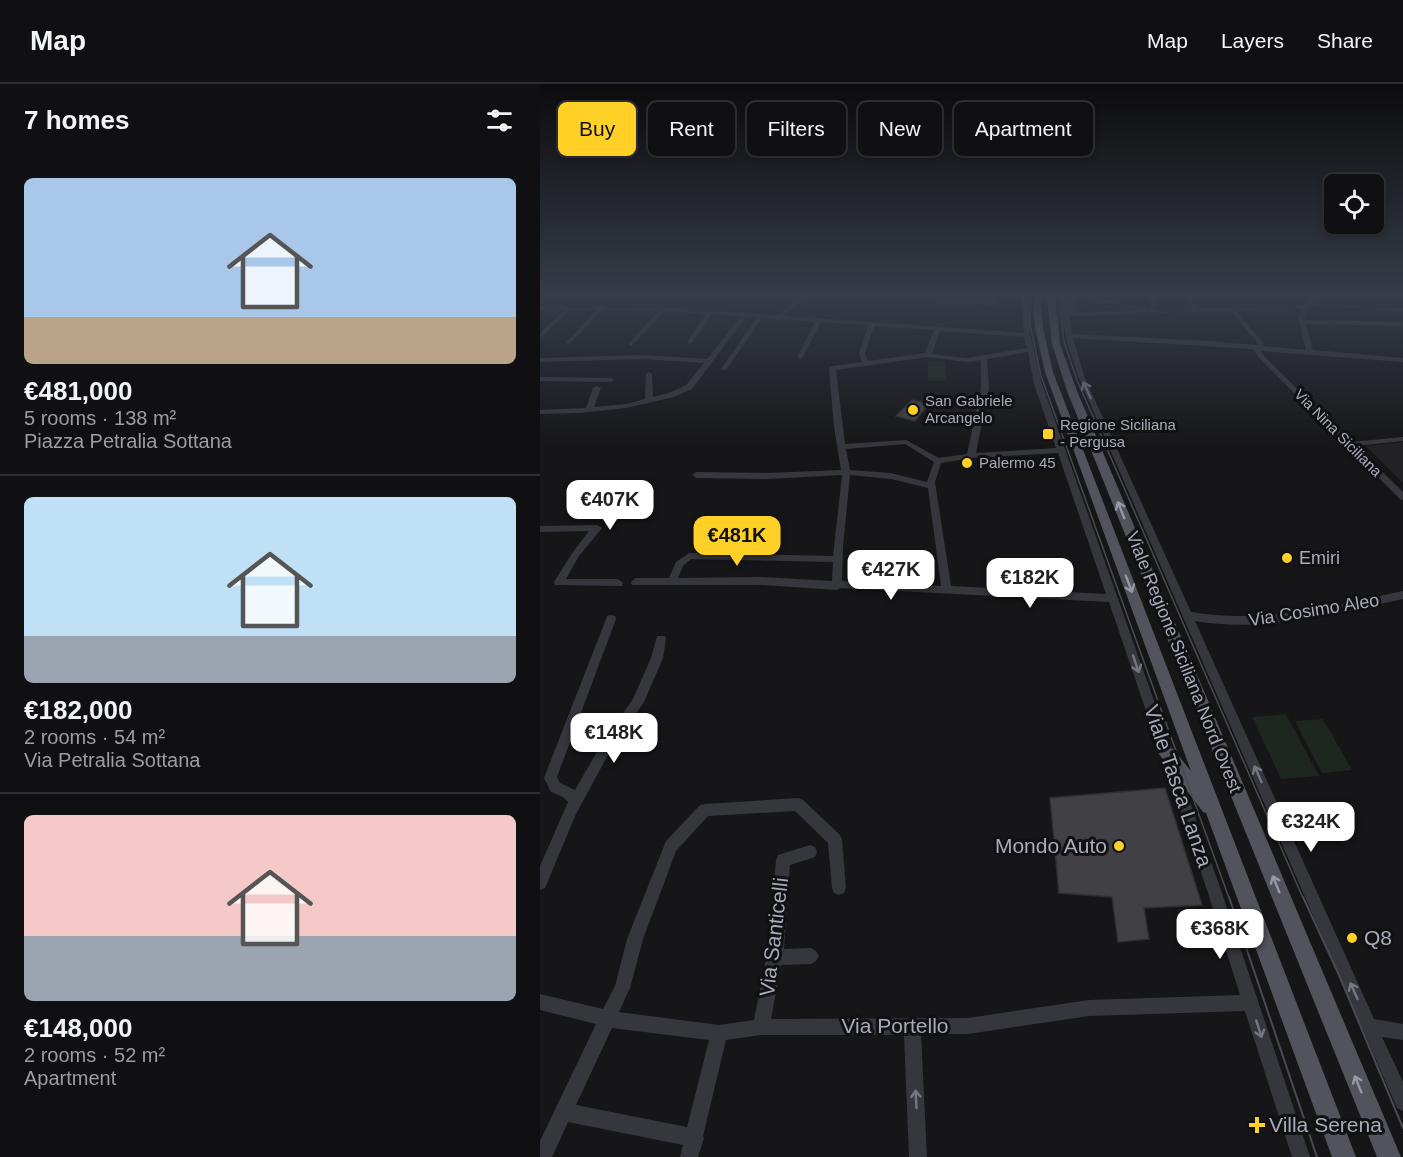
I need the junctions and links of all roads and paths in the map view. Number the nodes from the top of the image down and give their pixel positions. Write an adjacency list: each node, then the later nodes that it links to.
1 (721, 346): 21 (street)
2 (740, 346): 25 (street)
3 (805, 346): 17 (street)
4 (865, 346): 22 (street)
5 (931, 346): 16 (street)
6 (1028, 346): 14 (street)
7 (1043, 346): 58 (main road, Viale Regione Siciliana Nord Ovest, one-way to 58)
8 (1057, 346): 80 (main road, Viale Regione Siciliana Nord Ovest, one-way to 8)
9 (1072, 346): 53 (street, Viale Regione Siciliana Nord Ovest, one-way to 9)
10 (1229, 346): 13 (street)
11 (1262, 346): 13 (street, Via Nina Siciliana)
12 (1308, 346): 15 (street)
13 (1263, 349): 15 (street); 26 (street); 26 (street, Via Nina Siciliana)
14 (1029, 350): 18 (street); 37 (street)
15 (1310, 353): 20 (street)
16 (928, 355): 18 (street); 22 (street)
17 (800, 357)
18 (984, 359): 38 (street)
19 (540, 360): 21 (street)
20 (1403, 360)
21 (709, 361): 31 (street)
22 (865, 362): 36 (street)
23 (1348, 362): 24 (street)
24 (1403, 366)
25 (724, 369)
26 (1273, 369): 35 (street, Via Nina Siciliana)
27 (649, 374): 31 (street)
28 (540, 378): 29 (street)
29 (611, 380)
30 (597, 388): 32 (street)
31 (649, 401): 32 (street)
32 (589, 410): 33 (street)
33 (540, 412)
34 (1403, 439): 35 (street)
35 (1351, 444): 43 (street, Via Nina Siciliana)
36 (842, 447): 39 (street); 40 (street)
37 (1061, 450): 38 (street); 52 (street, Viale Tasca Lanza)
38 (971, 456): 39 (street)
39 (938, 461): 42 (street)
40 (846, 473): 41 (street); 42 (street); 45 (street)
41 (696, 475)
42 (932, 486): 50 (street)
43 (1403, 497)
44 (540, 529): 48 (street)
45 (837, 559): 47 (street); 49 (street)
46 (636, 582): 47 (street)
47 (672, 582): 49 (street)
48 (618, 583)
49 (837, 586): 50 (street)
50 (947, 590): 52 (street)
51 (1403, 595): 53 (street, Via Cosimo Aleo)
52 (1113, 598): 56 (street, Viale Tasca Lanza, one-way to 56)
53 (1189, 616): 69 (street, Viale Regione Siciliana Nord Ovest, one-way to 53)
54 (611, 619): 57 (street)
55 (661, 639): 57 (street)
56 (1167, 754): 58 (main road); 65 (street, Viale Tasca Lanza)
57 (576, 800): 60 (street)
58 (1216, 814): 79 (main road, Viale Regione Siciliana Nord Ovest)
59 (810, 852): 62 (street, Via Santicelli)
60 (540, 883)
61 (838, 888): 66 (street)
62 (774, 957): 63 (street); 67 (street, Via Santicelli)
63 (812, 957)
64 (540, 1002): 66 (street, Via Portello)
65 (1251, 1003): 68 (street, Via Portello); 78 (street, Viale Tasca Lanza, one-way to 78)
66 (609, 1019): 71 (street, Via Portello); 73 (street)
67 (763, 1020): 68 (street, Via Portello); 71 (street, Via Portello)
68 (912, 1025): 77 (street, one-way to 68)
69 (1370, 1026): 70 (street); 72 (street, Viale Regione Siciliana Nord Ovest)
70 (1403, 1032)
71 (719, 1033): 74 (street)
72 (1403, 1102)
73 (564, 1112): 74 (street); 75 (street)
74 (695, 1138): 76 (street)
75 (543, 1157)
76 (689, 1157)
77 (918, 1157)
78 (1301, 1157)
79 (1344, 1157)
80 (1389, 1157)

